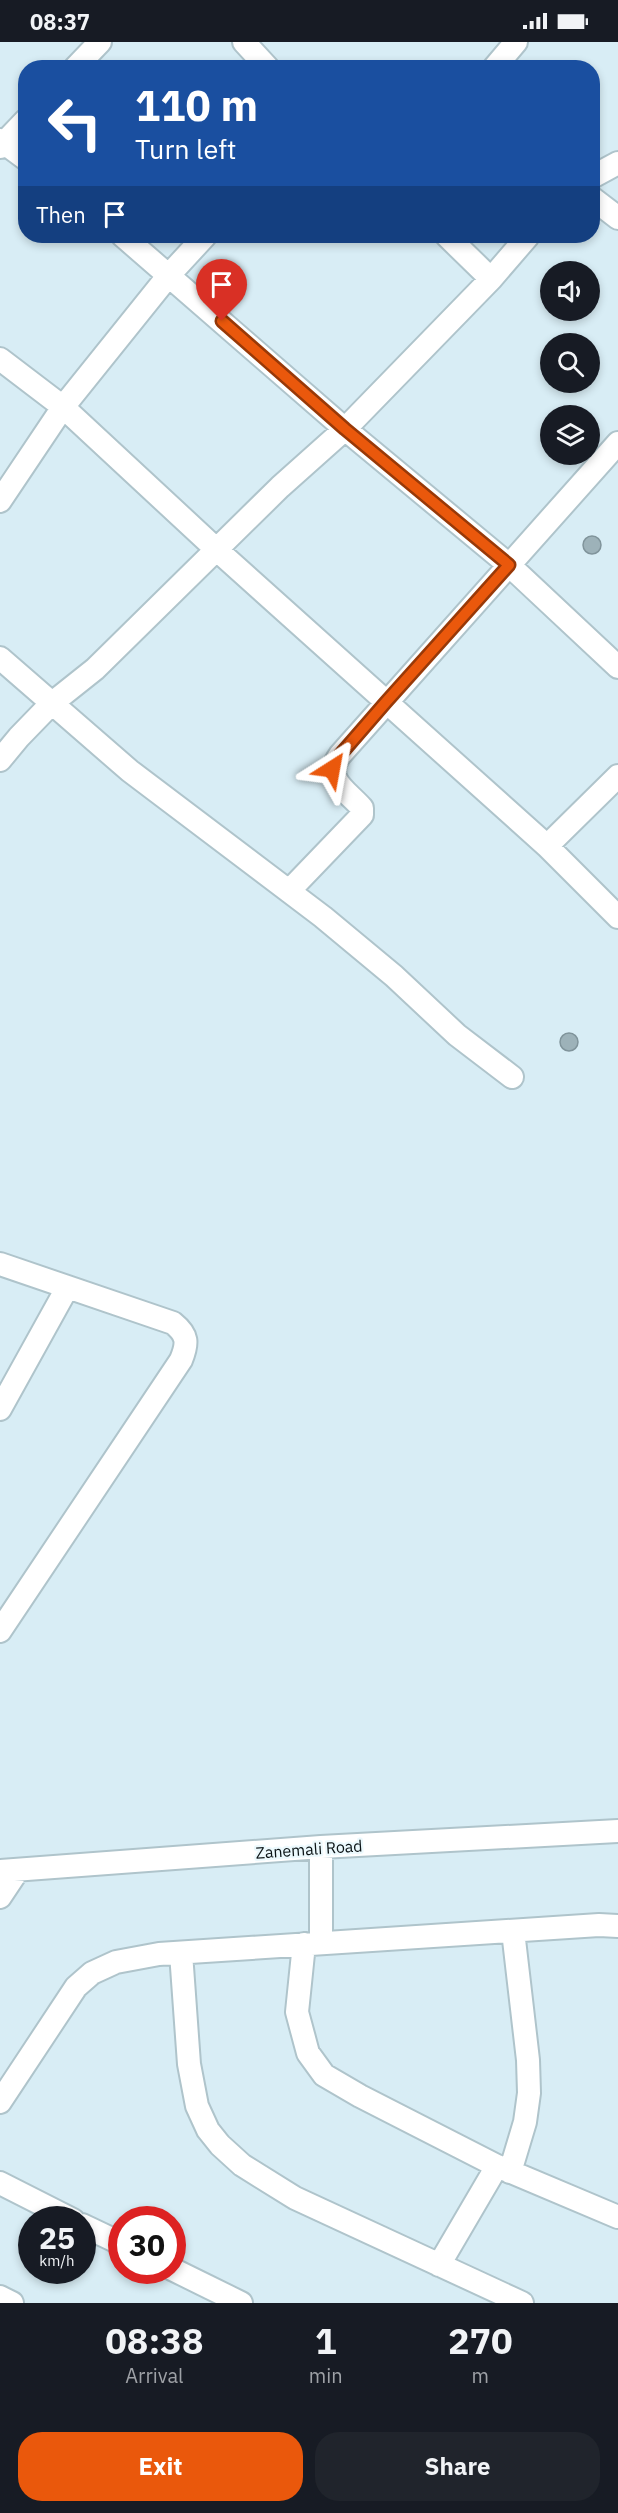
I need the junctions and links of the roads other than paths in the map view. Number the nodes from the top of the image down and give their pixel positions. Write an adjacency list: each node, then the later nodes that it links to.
1 (100, 42): 4 (street)
2 (244, 42): 5 (street)
3 (516, 42): 6 (street)
4 (83, 60)
5 (261, 60)
6 (501, 60)
7 (18, 128): 8 (street)
8 (1, 144): 9 (street)
9 (18, 154)
10 (618, 163): 11 (street)
11 (600, 173)
12 (600, 204): 13 (street)
13 (618, 218)
14 (131, 243): 18 (street)
15 (199, 243): 18 (street)
16 (454, 243): 19 (street)
17 (522, 243): 19 (street)
18 (170, 275): 21 (street); 22 (street)
19 (491, 279): 22 (street)
20 (0, 359): 21 (street)
21 (63, 407): 24 (street); 25 (street)
22 (345, 429): 25 (street); 26 (street)
23 (618, 443): 26 (street)
24 (0, 501)
25 (217, 550): 29 (street); 30 (street)
26 (509, 565): 28 (street); 29 (street)
27 (0, 658): 30 (street)
28 (618, 667)
29 (386, 702): 33 (street); 34 (street)
30 (51, 704): 31 (street); 34 (street)
31 (0, 760)
32 (618, 776): 33 (street)
33 (546, 846): 35 (street)
34 (289, 891): 36 (street)
35 (618, 917)
36 (512, 1077)
37 (0, 1264): 38 (street)
38 (67, 1288): 39 (street); 40 (street)
39 (3, 1398)
40 (0, 1631)
41 (618, 1831): 42 (street, Zanemali Road)
42 (321, 1847): 43 (street, Zanemali Road); 47 (street)
43 (9, 1870): 44 (street)
44 (0, 1897)
45 (618, 1926): 46 (street)
46 (513, 1931): 47 (street); 50 (street)
47 (312, 1943): 48 (street); 50 (street)
48 (181, 1953): 49 (street); 54 (street)
49 (0, 2102)
50 (503, 2169): 53 (street); 54 (street)
51 (0, 2183): 52 (street)
52 (45, 2206)
53 (618, 2217)
54 (439, 2265): 59 (street)
55 (186, 2276): 58 (street)
56 (0, 2297): 57 (street)
57 (12, 2303)
58 (241, 2303)
59 (522, 2303)

